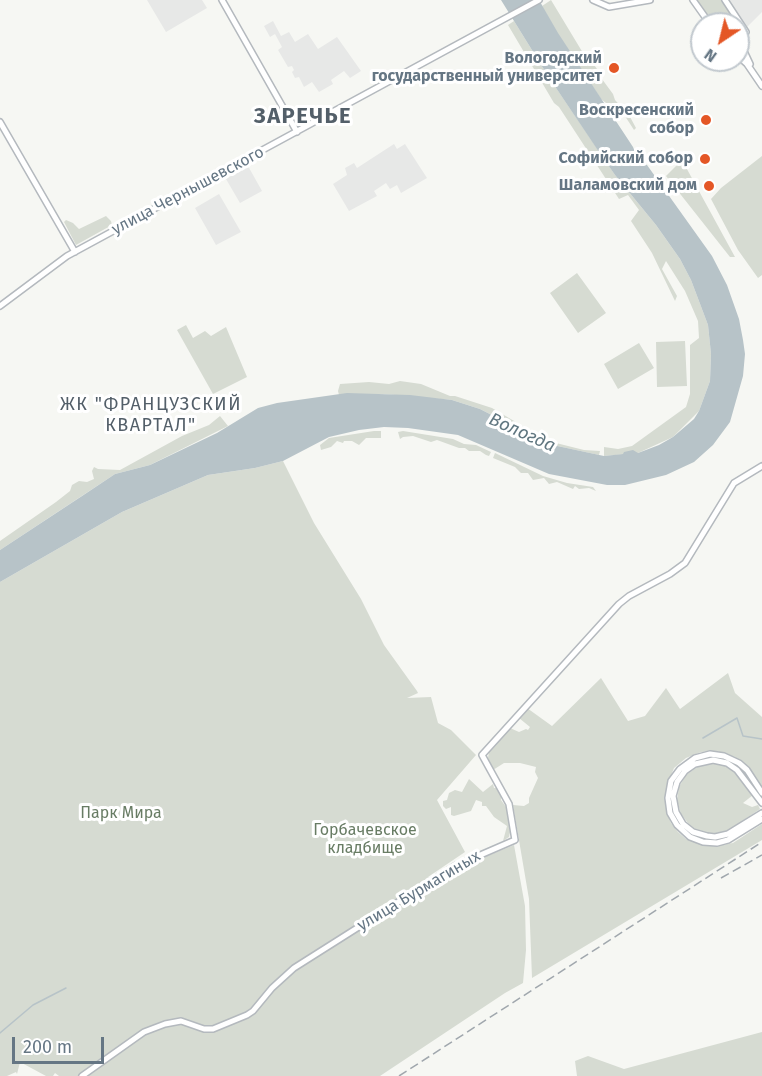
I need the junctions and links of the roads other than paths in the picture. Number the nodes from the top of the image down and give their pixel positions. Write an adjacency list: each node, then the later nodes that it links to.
1 (222, 0): 9 (street)
2 (539, 0): 9 (street, улица Чернышевского)
3 (594, 0): 4 (street)
4 (650, 0)
5 (750, 66): 6 (street)
6 (752, 71): 7 (street)
7 (762, 86)
8 (0, 122): 10 (street)
9 (297, 132): 10 (street, улица Чернышевского)
10 (75, 252): 11 (street, улица Чернышевского)
11 (0, 306)
12 (762, 466): 17 (street, улица Бурмагиных)
13 (760, 793): 14 (street); 15 (street); 16 (street)
14 (762, 803)
15 (762, 813)
16 (762, 819)
17 (82, 1076)

